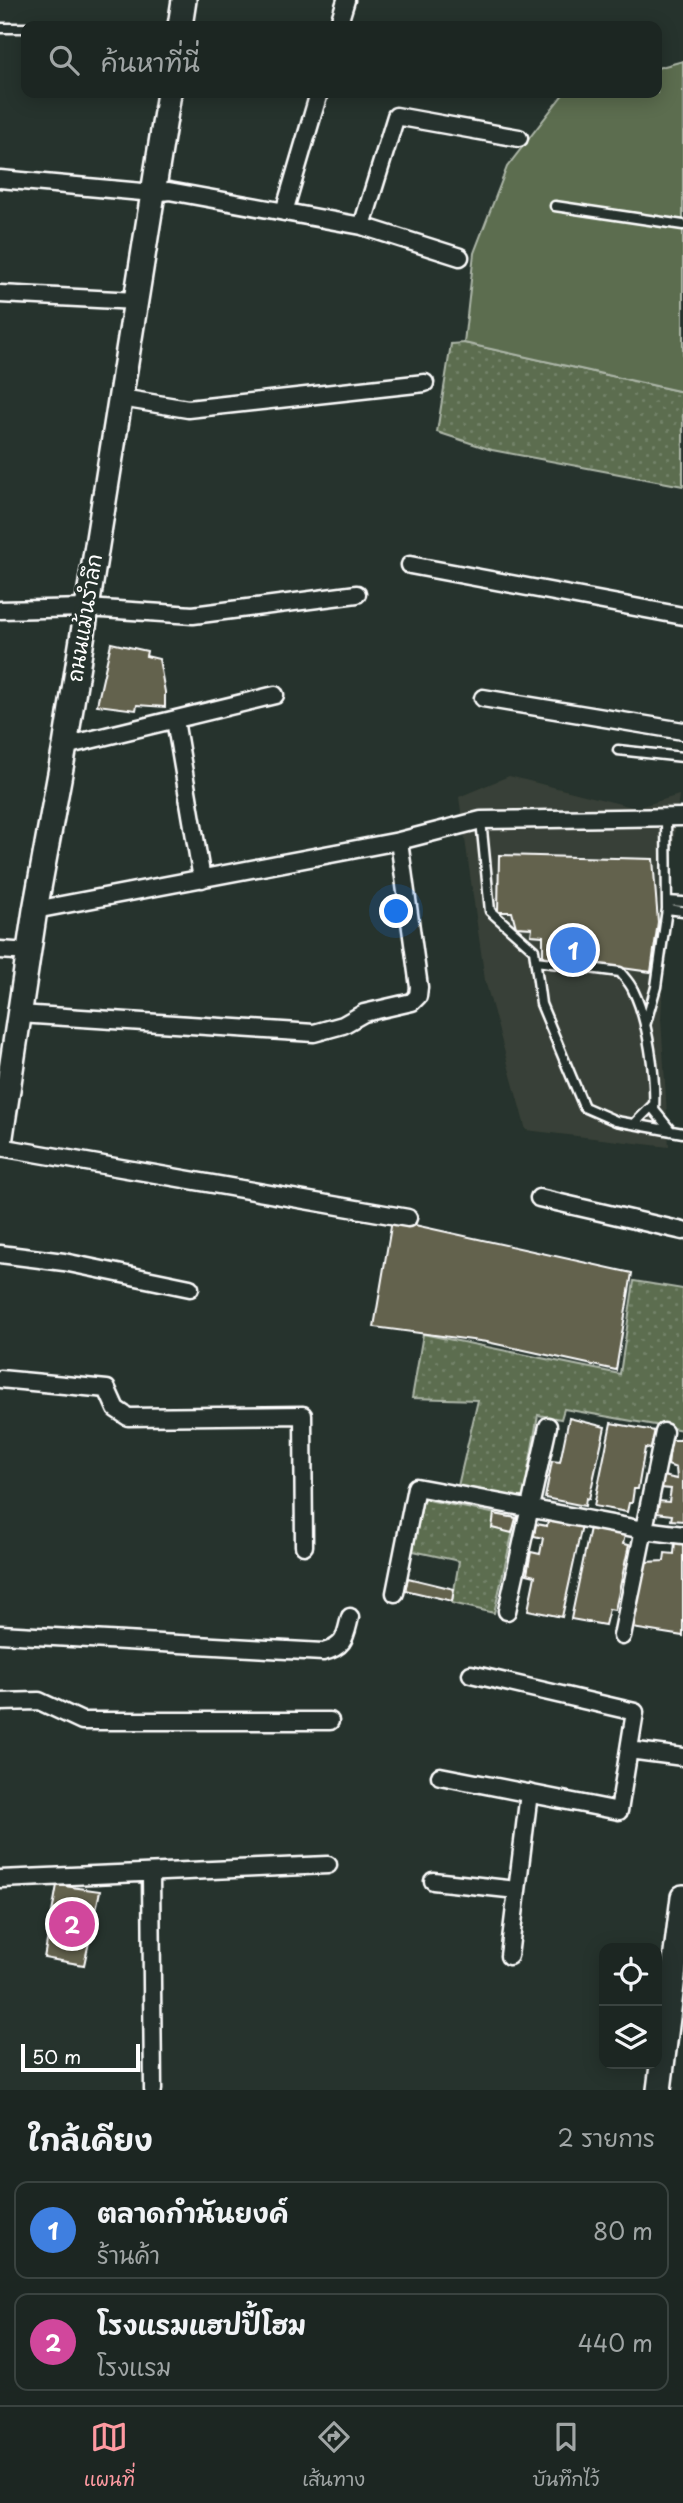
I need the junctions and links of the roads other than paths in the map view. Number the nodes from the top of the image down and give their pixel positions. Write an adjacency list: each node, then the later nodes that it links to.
1 (184, 0): 3 (street)
2 (346, 0): 4 (street)
3 (181, 21)
4 (340, 21)
5 (0, 28): 6 (lane)
6 (21, 28)
7 (168, 98): 11 (street, ถนนแม้นรำลึก)
8 (318, 98): 13 (street)
9 (519, 138): 15 (street)
10 (0, 179): 11 (street)
11 (153, 193): 13 (street); 18 (street, ถนนแม้นรำลึก)
12 (555, 206): 14 (lane)
13 (284, 212): 15 (street)
14 (683, 225)
15 (362, 226): 16 (street)
16 (460, 257)
17 (0, 294): 18 (street)
18 (136, 301): 20 (street, ถนนแม้นรำลึก)
19 (425, 383): 20 (street)
20 (121, 398): 23 (street, ถนนแม้นรำลึก)
21 (411, 565): 25 (street)
22 (357, 594): 23 (street)
23 (87, 608): 24 (street); 30 (street, ถนนแม้นรำลึก)
24 (0, 610)
25 (683, 616)
26 (275, 695): 28 (street)
27 (482, 698): 29 (street)
28 (175, 720): 30 (street); 37 (street)
29 (683, 732)
30 (65, 746): 40 (street, ถนนแม้นรำลึก)
31 (618, 750): 32 (lane)
32 (683, 757)
33 (666, 817): 34 (street); 35 (street); 39 (lane)
34 (683, 817)
35 (481, 820): 36 (street); 44 (lane)
36 (399, 841): 37 (street); 45 (street)
37 (202, 879): 40 (street)
38 (683, 902): 39 (lane)
39 (667, 905): 41 (lane); 46 (lane)
40 (35, 910): 43 (street, ถนนแม้นรำลึก)
41 (683, 911)
42 (0, 950): 43 (street)
43 (29, 952): 45 (street, ถนนแม้นรำลึก)
44 (536, 961): 46 (lane); 49 (lane)
45 (19, 1014): 47 (street, ถนนแม้นรำลึก)
46 (645, 1027): 48 (lane)
47 (4, 1087): 52 (street, ถนนแม้นรำลึก)
48 (654, 1104): 49 (lane); 50 (lane)
49 (634, 1124): 50 (lane)
50 (671, 1131): 51 (lane)
51 (683, 1133)
52 (0, 1145): 54 (street)
53 (539, 1198): 55 (street)
54 (408, 1218)
55 (683, 1231)
56 (0, 1254): 57 (street)
57 (190, 1288)
58 (0, 1379): 64 (street)
59 (548, 1426): 61 (street)
60 (664, 1432): 62 (street)
61 (529, 1509): 62 (street); 65 (street); 66 (street)
62 (644, 1530): 63 (street); 69 (street)
63 (683, 1535)
64 (304, 1546)
65 (395, 1593)
66 (507, 1611)
67 (350, 1617): 68 (street)
68 (0, 1634)
69 (622, 1636)
70 (471, 1674): 73 (street)
71 (0, 1702): 72 (street)
72 (330, 1721)
73 (629, 1749): 74 (street); 76 (street)
74 (683, 1757)
75 (440, 1776): 76 (street)
76 (529, 1793): 81 (street)
77 (328, 1865): 78 (street)
78 (151, 1874): 79 (street); 85 (street)
79 (0, 1879)
80 (433, 1881): 81 (street)
81 (517, 1890): 83 (street)
82 (683, 1897): 84 (street)
83 (509, 1956)
84 (678, 1978): 86 (street)
85 (153, 2090)
86 (659, 2090)

